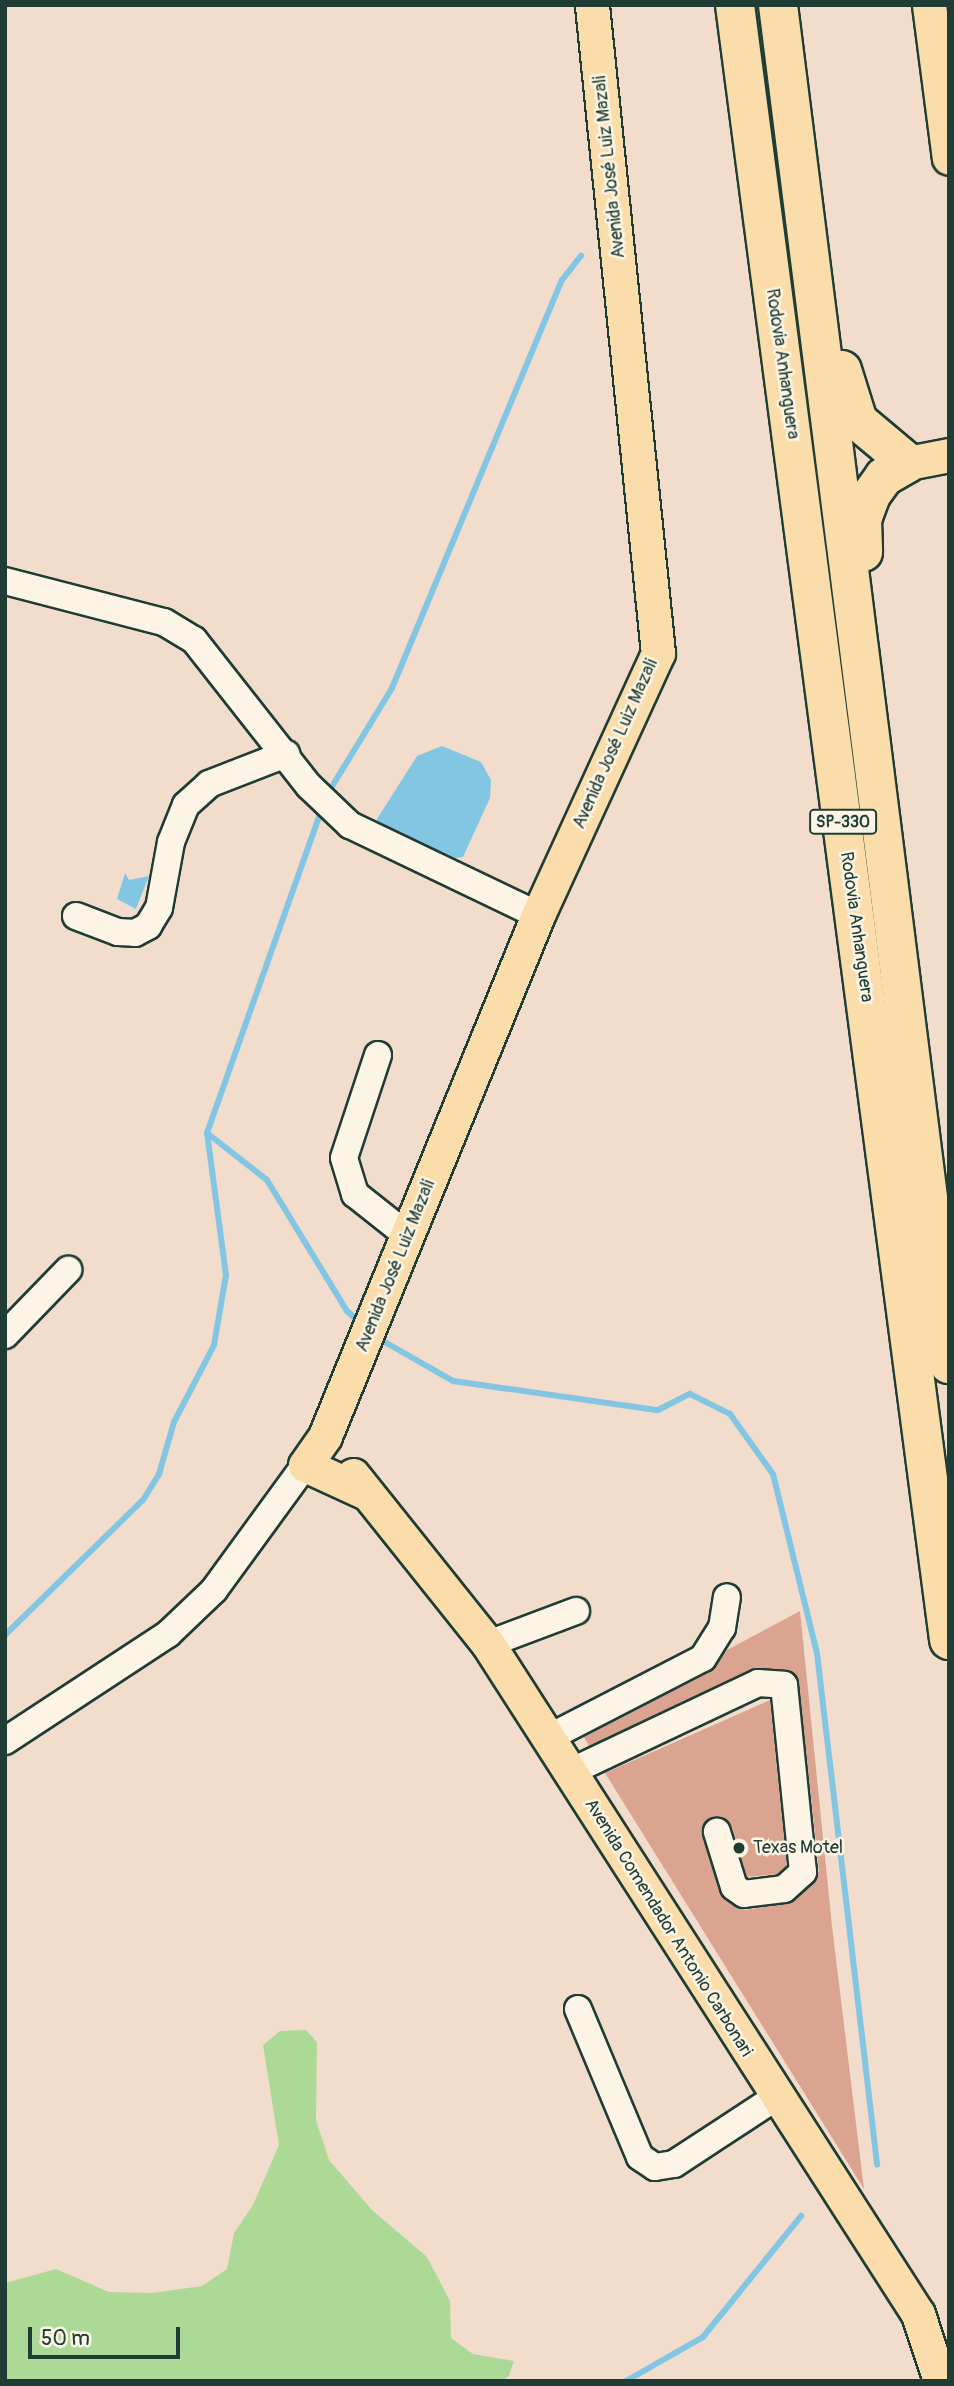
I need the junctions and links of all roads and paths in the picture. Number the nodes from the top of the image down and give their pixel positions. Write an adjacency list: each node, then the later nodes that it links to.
1 (592, 5): 12 (main road, Avenida José Luiz Mazali)
2 (735, 5): 24 (highway, Rodovia Anhanguera / SP-330)
3 (778, 5): 6 (highway, SP-330)
4 (929, 5): 5 (main road)
5 (949, 158)
6 (801, 187): 8 (highway); 10 (highway, SP-330)
7 (949, 455): 8 (main road)
8 (908, 463): 10 (highway)
9 (5, 581): 11 (street)
10 (865, 687): 18 (highway, SP-330)
11 (286, 754): 12 (street); 13 (street)
12 (538, 915): 15 (main road, Avenida José Luiz Mazali)
13 (76, 916)
14 (378, 1055): 15 (street)
15 (408, 1236): 19 (main road, Avenida José Luiz Mazali)
16 (68, 1270): 17 (street)
17 (5, 1335)
18 (949, 1364)
19 (325, 1436): 20 (main road, Avenida José Luiz Mazali); 21 (main road, Avenida Comendador Antonio Carbonari)
20 (305, 1465): 21 (main road, Avenida Comendador Antonio Carbonari); 27 (street)
21 (366, 1493): 25 (main road, Avenida Comendador Antonio Carbonari)
22 (727, 1597): 26 (street)
23 (576, 1611): 25 (street)
24 (949, 1640)
25 (488, 1644): 26 (main road, Avenida Comendador Antonio Carbonari)
26 (548, 1738): 28 (main road, Avenida Comendador Antonio Carbonari)
27 (5, 1741)
28 (570, 1772): 29 (street); 31 (main road, Avenida Comendador Antonio Carbonari)
29 (717, 1832)
30 (578, 2009): 31 (street)
31 (775, 2098): 32 (main road, Avenida Comendador Antonio Carbonari)
32 (940, 2381)

